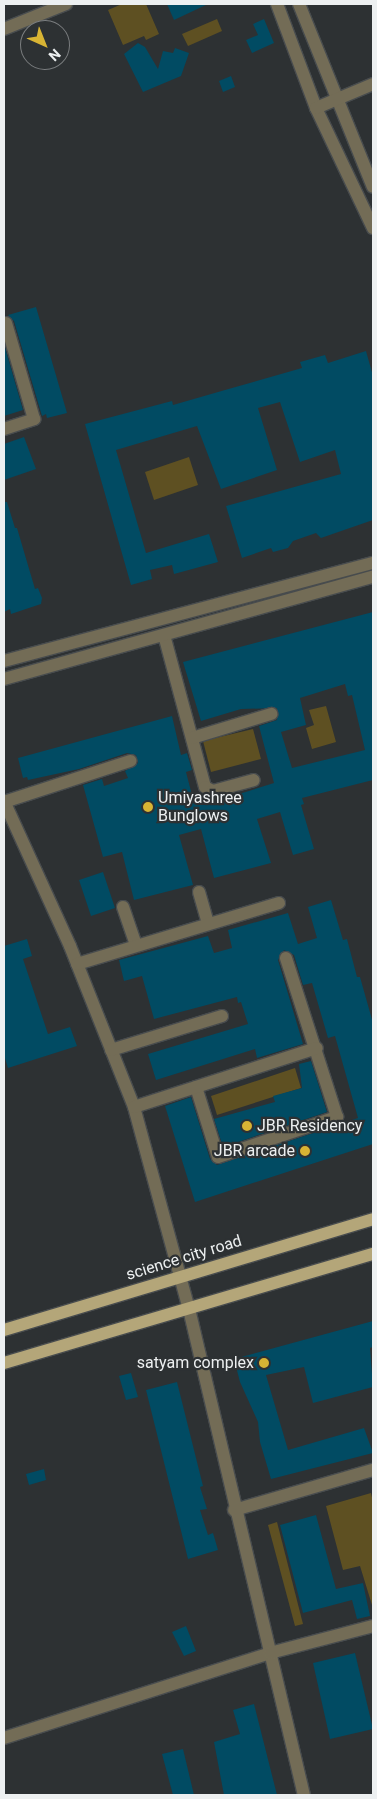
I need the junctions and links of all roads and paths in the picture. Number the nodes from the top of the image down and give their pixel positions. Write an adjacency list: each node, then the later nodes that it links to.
1 (66, 4): 4 (street)
2 (277, 4): 6 (street)
3 (299, 4): 5 (street)
4 (4, 29)
5 (313, 41): 6 (street); 8 (street)
6 (293, 48): 9 (street)
7 (373, 84): 8 (street)
8 (336, 100): 9 (street); 10 (street)
9 (316, 108): 11 (street)
10 (373, 187)
11 (373, 228)
12 (6, 323): 13 (street)
13 (4, 429)
14 (373, 563): 17 (street)
15 (373, 577): 16 (street)
16 (164, 635): 18 (street); 20 (street)
17 (4, 660)
18 (4, 679)
19 (272, 714): 20 (street)
20 (192, 738): 22 (street)
21 (130, 761): 23 (street)
22 (254, 780)
23 (4, 802): 30 (street)
24 (199, 892): 27 (street)
25 (279, 903): 27 (street)
26 (123, 907): 28 (street)
27 (208, 924): 28 (street)
28 (136, 946): 30 (street)
29 (286, 958): 32 (street)
30 (76, 964): 33 (street)
31 (222, 1016): 33 (street)
32 (317, 1048): 34 (street); 34 (street)
33 (112, 1050): 35 (street)
34 (196, 1087): 35 (street)
35 (134, 1107): 38 (street)
36 (373, 1219): 38 (main road, science city road)
37 (373, 1254): 39 (main road)
38 (180, 1276): 39 (street); 40 (main road, science city road)
39 (189, 1308): 41 (main road); 43 (street)
40 (4, 1330)
41 (4, 1363)
42 (373, 1470): 43 (street)
43 (234, 1510): 45 (street)
44 (373, 1626): 45 (street)
45 (270, 1653): 46 (street); 47 (street)
46 (4, 1738)
47 (304, 1795)

